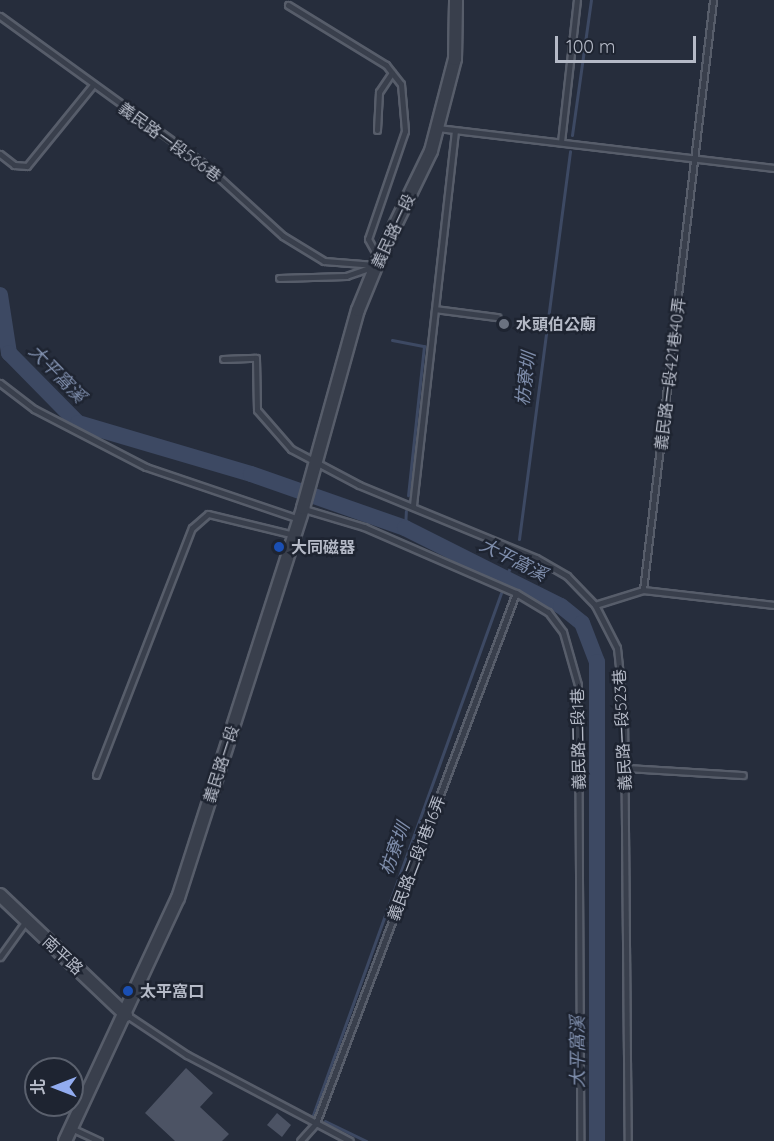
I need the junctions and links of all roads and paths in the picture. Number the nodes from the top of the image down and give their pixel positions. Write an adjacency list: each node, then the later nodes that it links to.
1 (456, 0): 8 (street, 義民路一段)
2 (577, 0): 11 (lane)
3 (713, 0): 13 (lane, 義民路一段421巷40弄)
4 (288, 5): 6 (lane)
5 (0, 16): 7 (lane, 義民路一段566巷)
6 (392, 73): 9 (lane); 15 (lane)
7 (92, 86): 12 (lane); 15 (lane, 義民路一段566巷)
8 (438, 128): 10 (lane); 15 (street, 義民路一段)
9 (377, 130)
10 (455, 131): 11 (lane); 17 (lane)
11 (561, 142): 13 (lane)
12 (0, 154)
13 (695, 158): 14 (lane); 25 (lane, 義民路一段421巷40弄)
14 (774, 168)
15 (378, 262): 16 (lane); 21 (street, 義民路一段)
16 (279, 278)
17 (435, 309): 18 (lane); 22 (lane)
18 (497, 317)
19 (224, 359): 21 (lane, 義民路一段523巷)
20 (0, 383): 23 (lane, 義民路二段1巷)
21 (317, 460): 22 (lane, 義民路一段523巷); 23 (street, 義民路一段)
22 (413, 505): 27 (lane, 義民路一段523巷)
23 (301, 513): 24 (street, 義民路一段); 26 (lane, 義民路二段1巷)
24 (294, 536): 30 (lane); 35 (street, 義民路一段)
25 (643, 590): 27 (lane); 28 (lane)
26 (516, 593): 36 (lane, 義民路二段1巷16弄); 42 (lane, 義民路二段1巷)
27 (596, 605): 29 (lane, 義民路一段523巷)
28 (774, 605)
29 (625, 768): 31 (lane); 43 (lane, 義民路一段523巷)
30 (96, 775)
31 (742, 775)
32 (0, 895): 33 (street, 南平路)
33 (26, 921): 34 (lane); 35 (street, 南平路)
34 (0, 957)
35 (126, 1015): 36 (lane); 37 (street, 義民路一段)
36 (316, 1123): 40 (lane); 41 (lane)
37 (71, 1128): 38 (street, 義民路一段); 39 (lane)
38 (65, 1141)
39 (99, 1141)
40 (300, 1141)
41 (350, 1141)
42 (580, 1141)
43 (628, 1141)

